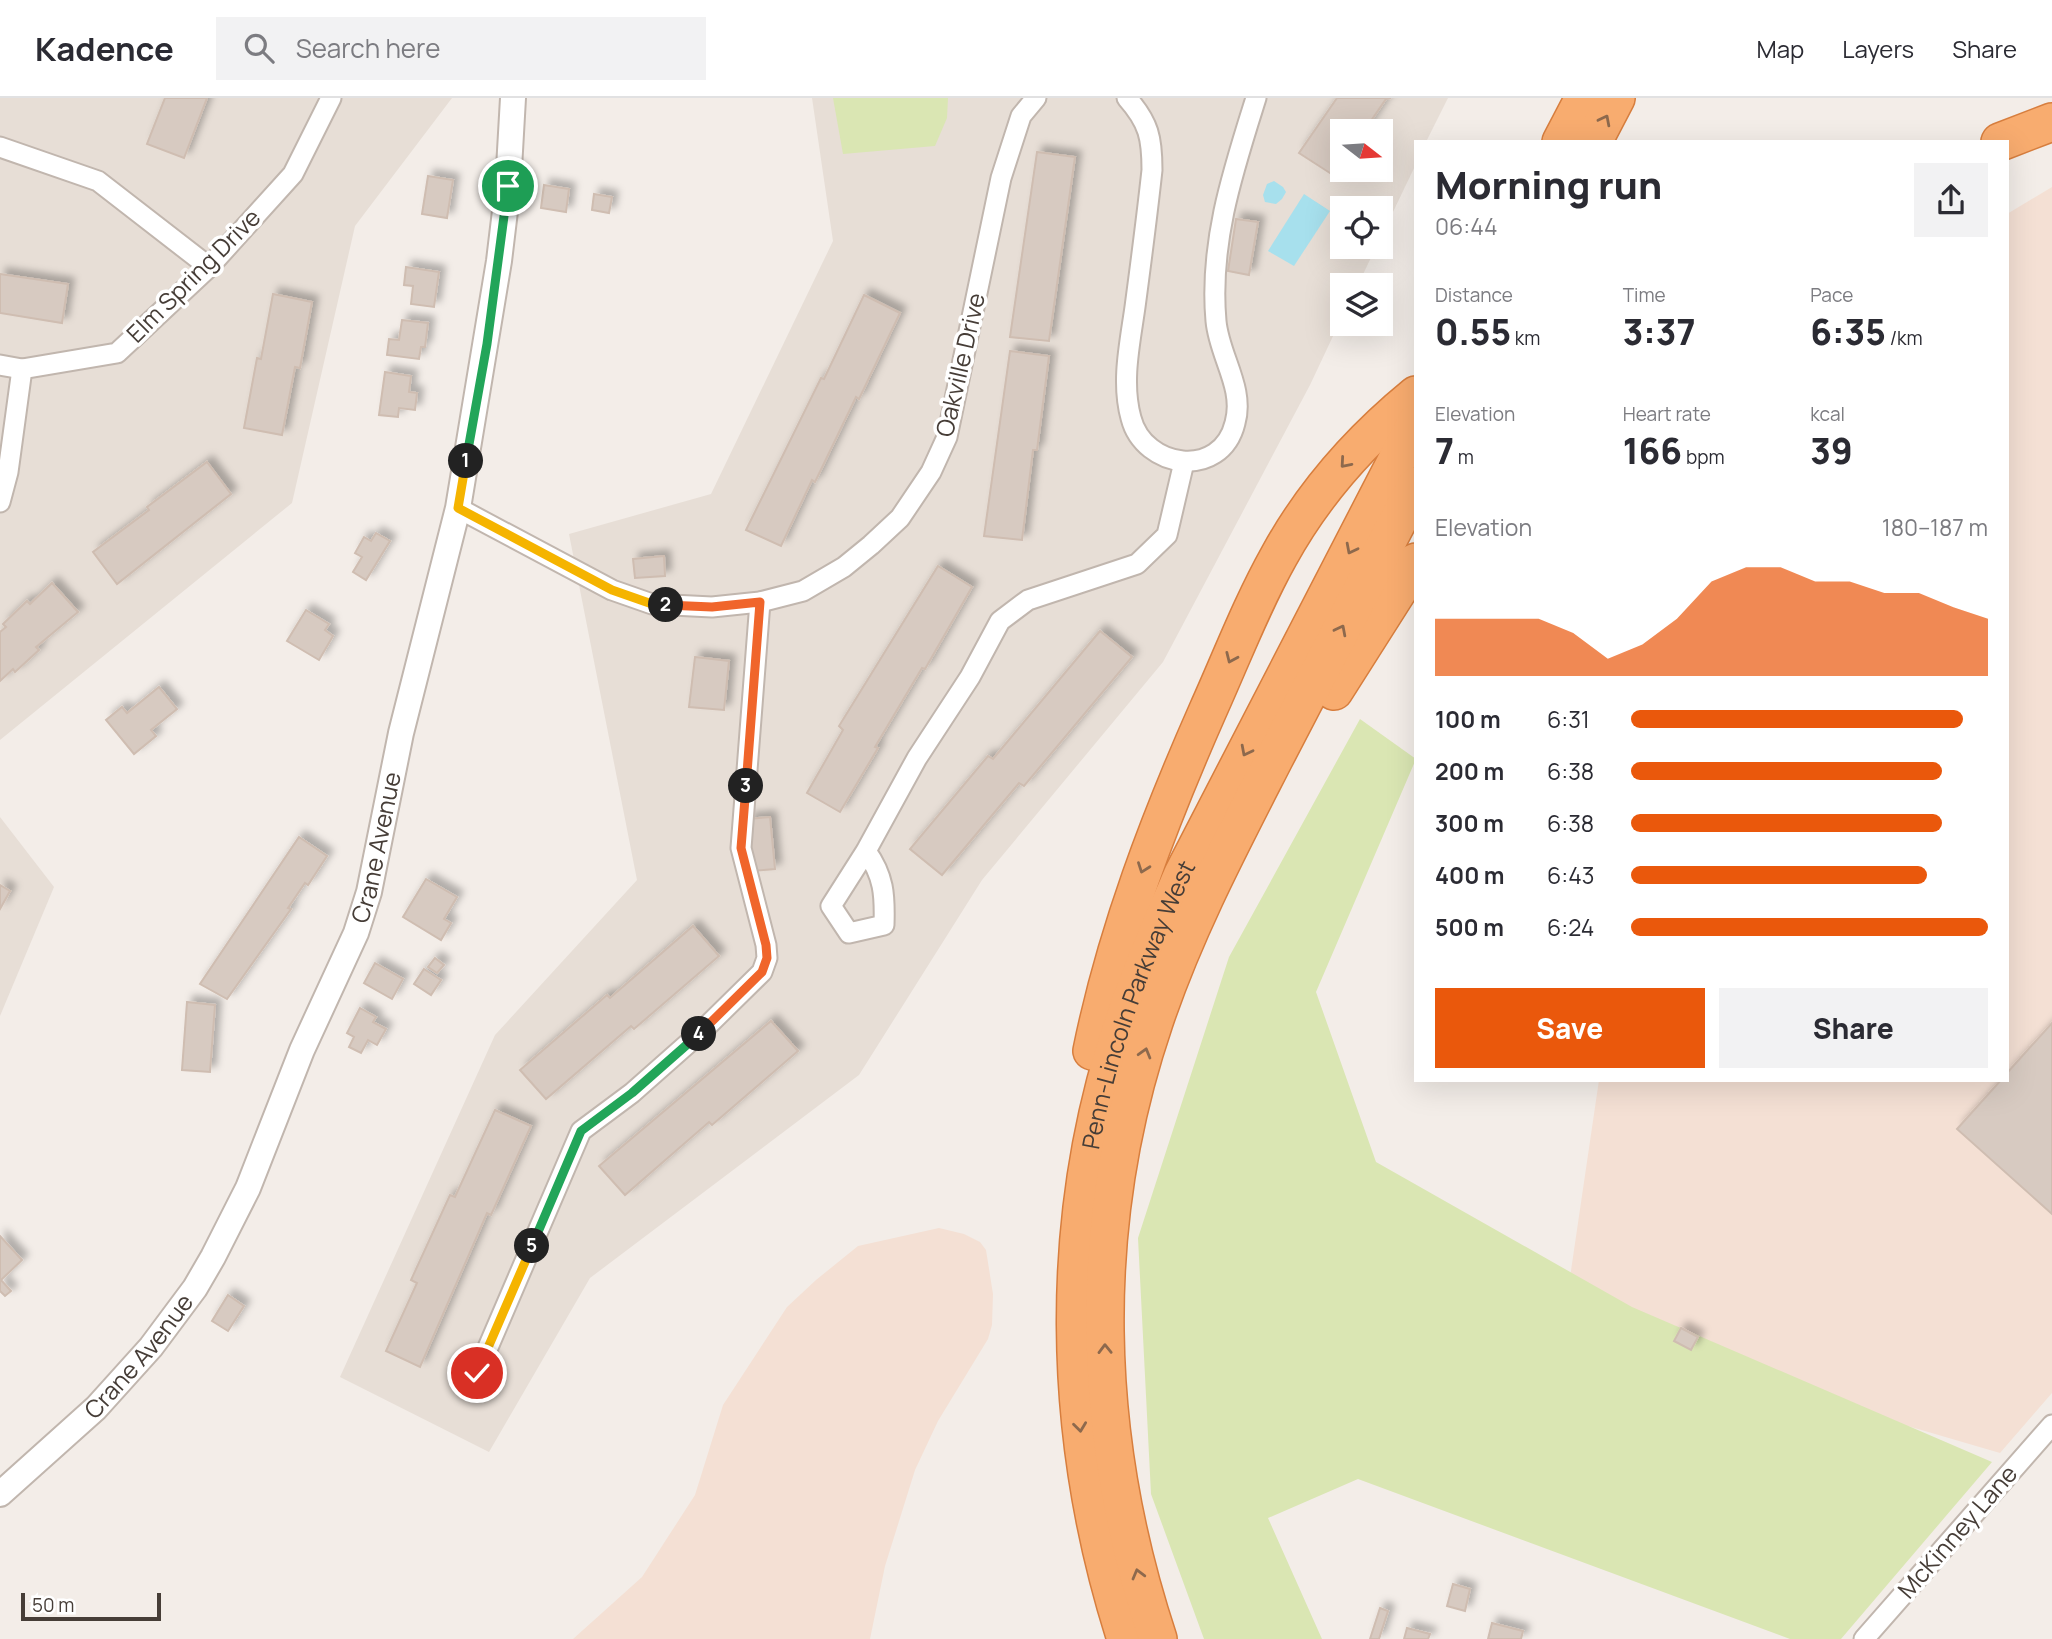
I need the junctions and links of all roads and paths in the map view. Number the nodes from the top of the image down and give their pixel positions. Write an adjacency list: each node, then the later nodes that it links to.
1 (331, 98): 15 (street, Elm Spring Drive)
2 (513, 98): 22 (street, Crane Avenue)
3 (1036, 98): 24 (street, Oakville Drive)
4 (1127, 98): 19 (street)
5 (1256, 98): 19 (street)
6 (1584, 98): 10 (highway)
7 (1616, 98): 11 (highway, one-way to 7)
8 (2052, 122): 12 (highway)
9 (2052, 138): 14 (highway)
10 (1562, 140)
11 (1595, 140)
12 (2005, 140)
13 (0, 147): 15 (street)
14 (2009, 156)
15 (209, 267): 17 (street, Elm Spring Drive)
16 (0, 365): 17 (street, Elm Spring Drive)
17 (22, 369): 21 (street)
18 (1408, 411): 27 (highway, Penn-Lincoln Parkway West, one-way to 27); 27 (highway, one-way to 27)
19 (1184, 462): 25 (street)
20 (1414, 490): 26 (highway, Penn-Lincoln Parkway West, one-way to 20)
21 (0, 502)
22 (458, 508): 24 (street, Oakville Drive); 30 (street, Crane Avenue)
23 (1414, 565): 26 (highway)
24 (760, 602): 28 (street)
25 (866, 851)
26 (1209, 887): 32 (highway, Penn-Lincoln Parkway West, one-way to 26)
27 (1075, 1310): 31 (highway, Penn-Lincoln Parkway West, one-way to 31)
28 (477, 1373)
29 (2052, 1425): 33 (street, McKinney Lane)
30 (0, 1494)
31 (1126, 1639)
32 (1158, 1639)
33 (1864, 1639)

